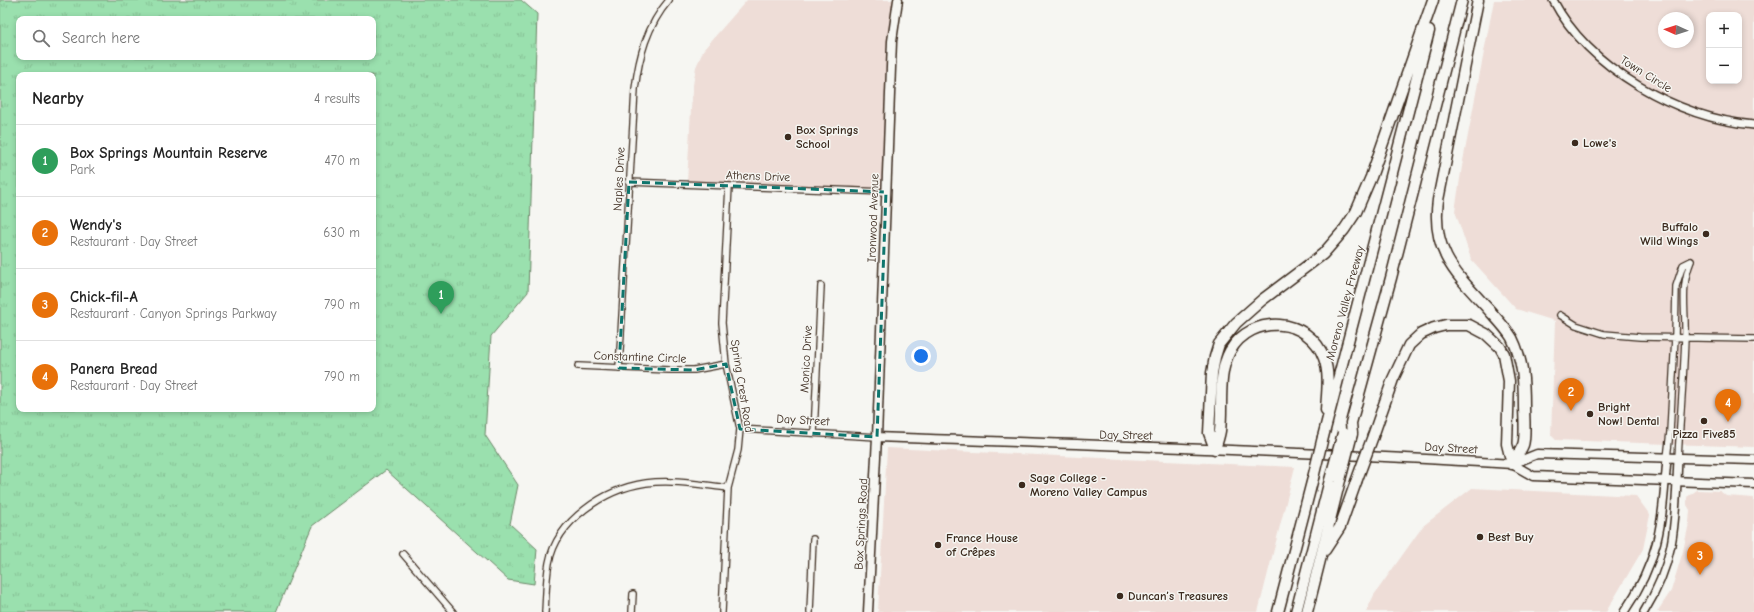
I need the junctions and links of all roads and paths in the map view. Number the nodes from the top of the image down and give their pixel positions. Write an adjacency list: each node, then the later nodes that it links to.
1 (669, 0): 9 (street, Naples Drive)
2 (898, 0): 11 (main road, Ironwood Avenue)
3 (1433, 0): 24 (highway)
4 (1437, 0): 22 (highway, Moreno Valley Freeway)
5 (1462, 0): 29 (highway, bridge)
6 (1478, 0): 28 (highway)
7 (1553, 0): 8 (street, Town Circle)
8 (1754, 125)
9 (629, 182): 10 (street, Athens Drive); 19 (street, Naples Drive)
10 (729, 186): 11 (street, Athens Drive); 17 (street, Spring Crest Road)
11 (886, 192): 23 (main road, Ironwood Avenue)
12 (821, 286): 21 (street, Monico Drive)
13 (1560, 316): 14 (street)
14 (1676, 337): 15 (street); 15 (street); 25 (street)
15 (1685, 337): 16 (street); 26 (street)
16 (1754, 339)
17 (726, 364): 19 (street, Constantine Circle); 20 (street, Spring Crest Road)
18 (578, 366): 19 (street, Constantine Circle)
19 (619, 368)
20 (740, 429): 21 (street, Day Street); 33 (street, Spring Crest Road)
21 (814, 433): 23 (street, Day Street)
22 (1324, 434): 24 (highway); 44 (highway, Moreno Valley Freeway, bridge)
23 (877, 437): 24 (main road, Day Street); 43 (main road, Box Springs Road)
24 (1215, 449): 28 (main road, Day Street)
25 (1667, 458): 26 (main road, Day Street); 28 (main road, Day Street); 30 (street)
26 (1678, 459): 27 (main road, Day Street); 31 (street)
27 (1754, 460)
28 (1512, 464): 30 (main road, Day Street); 36 (highway, bridge)
29 (1335, 480): 36 (highway); 45 (highway)
30 (1665, 480): 31 (main road, Day Street); 47 (street)
31 (1677, 480): 32 (main road, Day Street); 48 (street)
32 (1754, 484)
33 (728, 488): 39 (street); 41 (street, Spring Crest Road)
34 (813, 539): 42 (street)
35 (403, 554): 38 (street)
36 (1321, 557): 46 (highway)
37 (633, 594): 40 (street)
38 (453, 612)
39 (545, 612)
40 (632, 612)
41 (722, 612)
42 (810, 612)
43 (868, 612)
44 (1278, 612)
45 (1296, 612)
46 (1307, 612)
47 (1624, 612)
48 (1644, 612)

